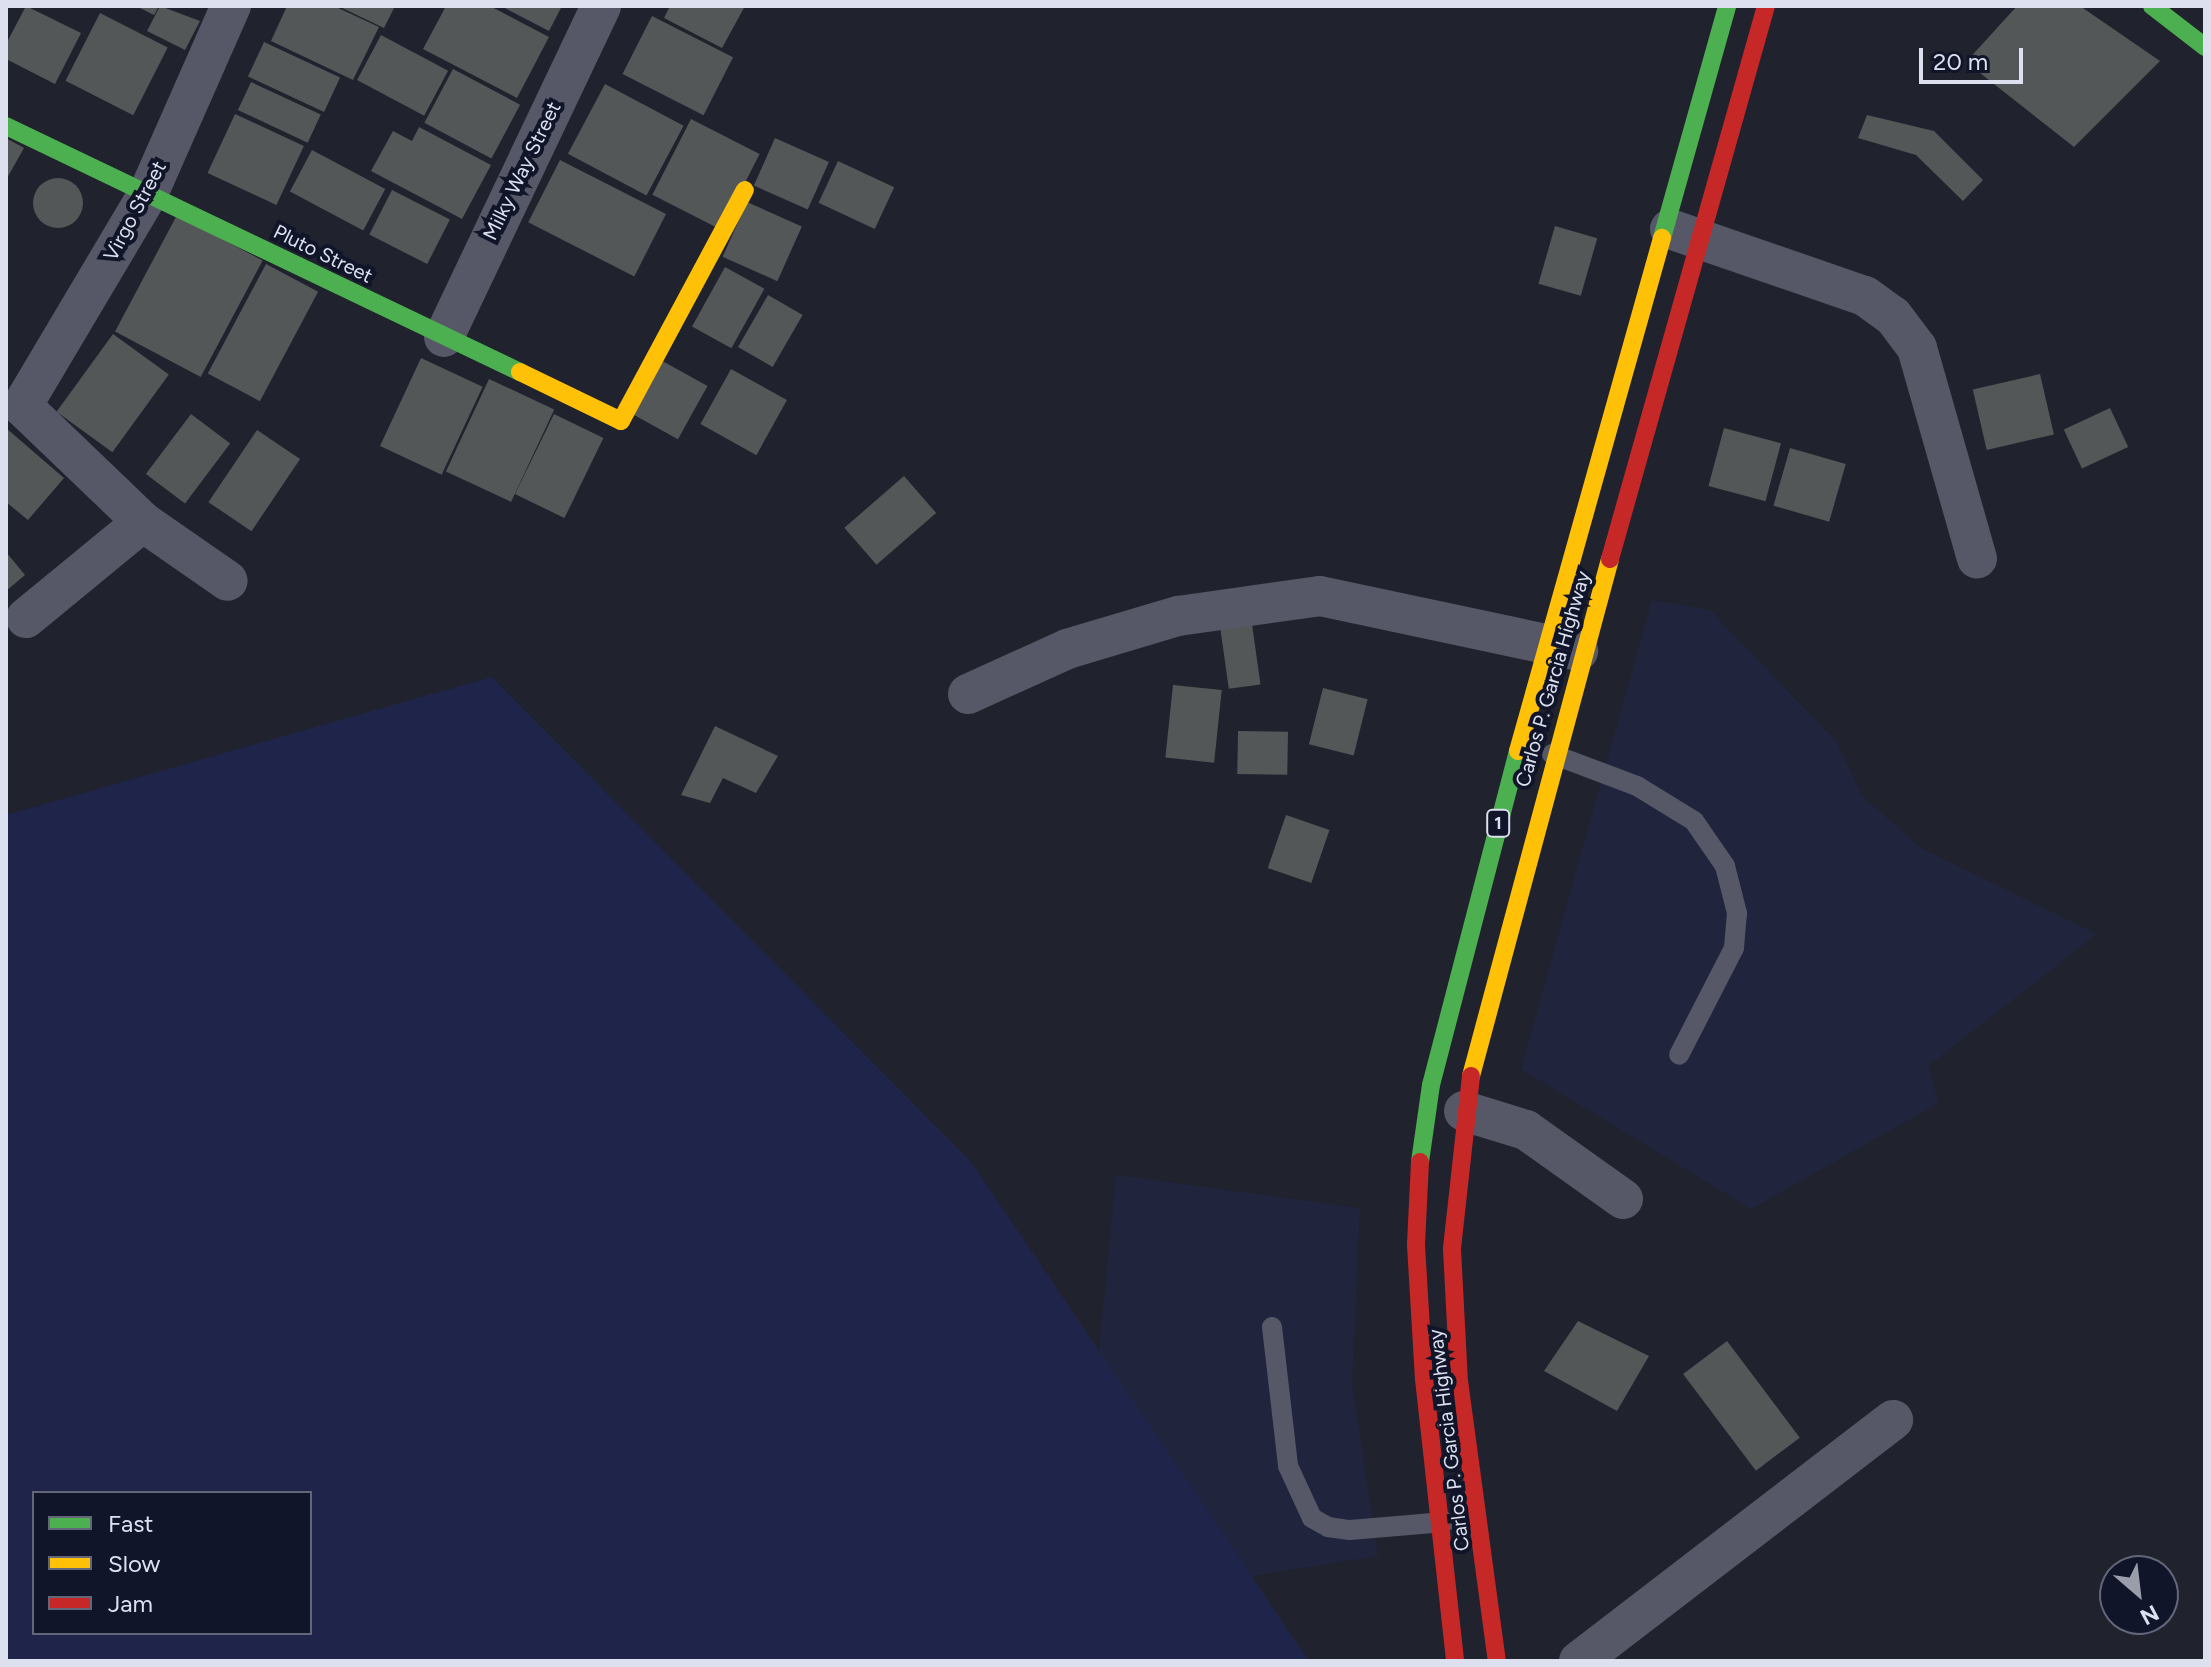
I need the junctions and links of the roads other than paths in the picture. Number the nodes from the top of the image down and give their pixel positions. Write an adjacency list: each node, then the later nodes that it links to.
1 (231, 6): 9 (street, Virgo Street)
2 (601, 6): 11 (street, Milky Way Street)
3 (1727, 6): 10 (main road, Carlos P. Garcia Highway / 1)
4 (1766, 6): 10 (main road, Carlos P. Garcia Highway / 1)
5 (2152, 6): 6 (main road)
6 (2205, 47)
7 (6, 126): 9 (main road, Pluto Street)
8 (745, 190): 11 (main road, Pluto Street)
9 (148, 194): 11 (main road, Pluto Street); 12 (street, Virgo Street)
10 (1683, 233): 14 (street); 17 (main road, Carlos P. Garcia Highway / 1); 17 (main road, Carlos P. Garcia Highway / 1)
11 (444, 337)
12 (14, 406): 13 (street)
13 (143, 522): 15 (street); 16 (street)
14 (1977, 559)
15 (228, 581)
16 (26, 618)
17 (1566, 647): 18 (street); 19 (main road, Carlos P. Garcia Highway / 1); 20 (main road, Carlos P. Garcia Highway / 1)
18 (968, 694)
19 (1520, 746): 20 (lane); 27 (main road, Carlos P. Garcia Highway / 1)
20 (1554, 755): 21 (lane); 22 (main road, Carlos P. Garcia Highway / 1)
21 (1679, 1055)
22 (1464, 1111): 23 (street); 26 (main road, Carlos P. Garcia Highway / 1)
23 (1623, 1199)
24 (1272, 1327): 27 (lane)
25 (1893, 1420): 30 (street)
26 (1481, 1518): 27 (lane); 29 (main road, Carlos P. Garcia Highway / 1)
27 (1440, 1522): 28 (main road, Carlos P. Garcia Highway / 1)
28 (1455, 1661)
29 (1497, 1661)
30 (1579, 1661)

